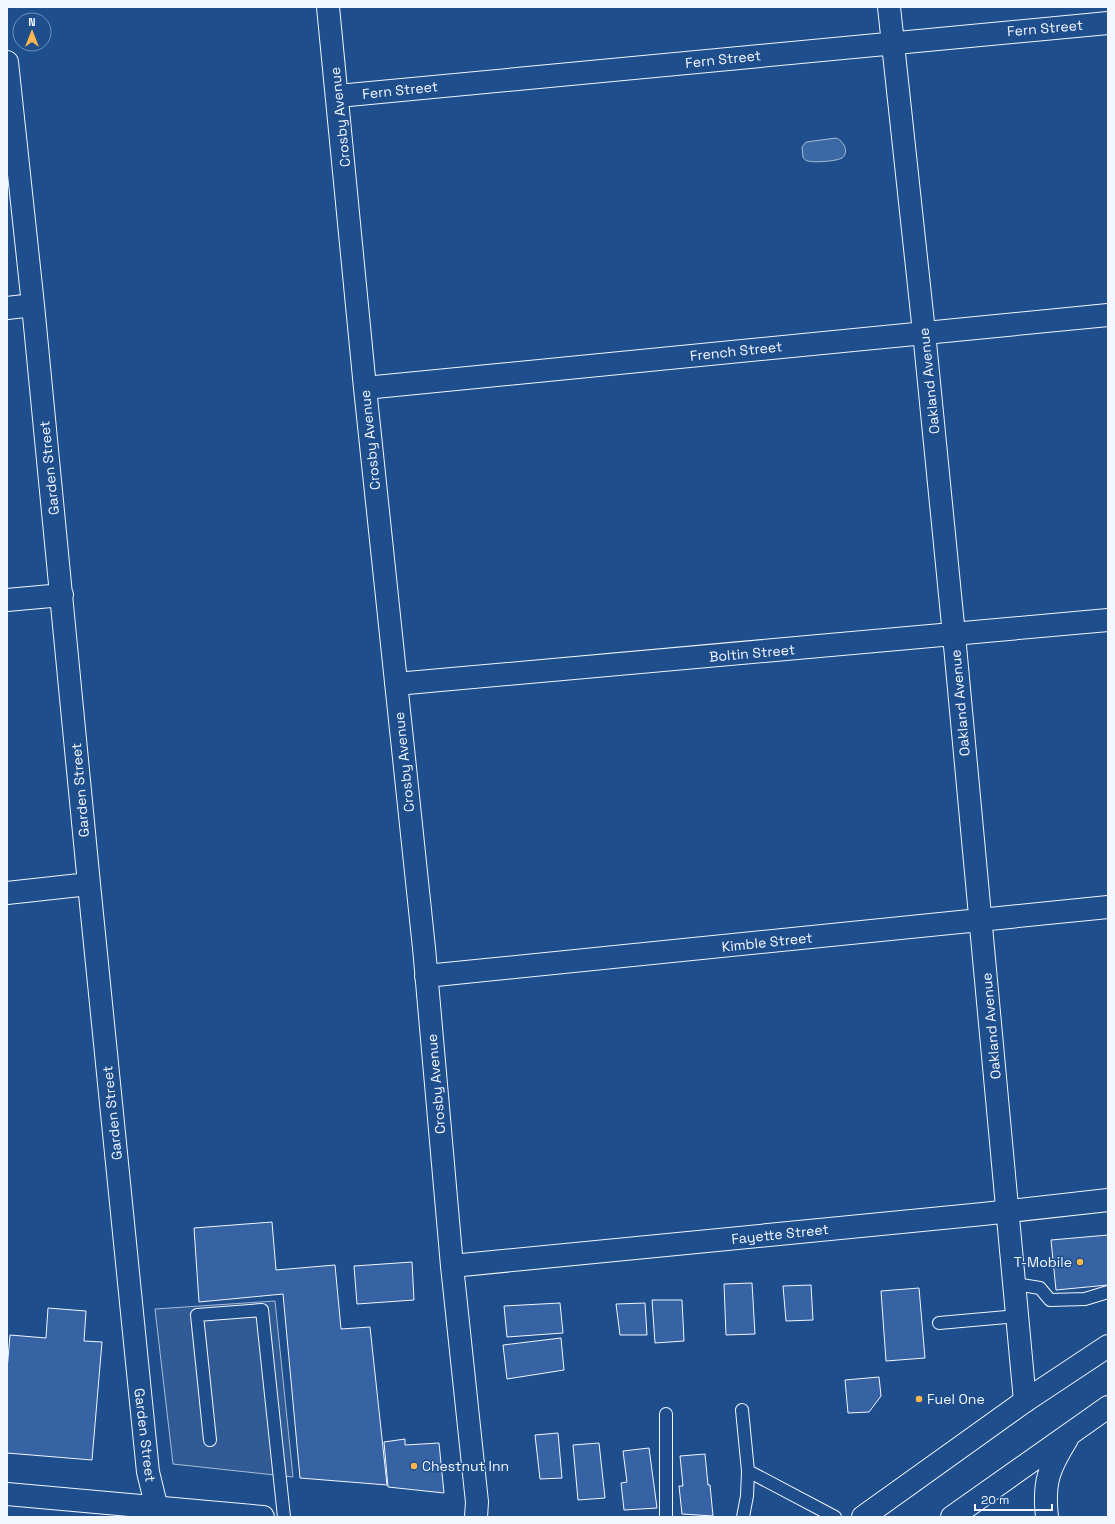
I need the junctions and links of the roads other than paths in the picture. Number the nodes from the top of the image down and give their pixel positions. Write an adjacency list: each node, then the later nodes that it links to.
1 (328, 7): 6 (main road, Crosby Avenue)
2 (889, 7): 4 (main road, Oakland Avenue)
3 (1108, 22): 4 (main road, Fern Street)
4 (892, 43): 6 (main road, Fern Street); 10 (main road, Oakland Avenue)
5 (7, 62): 7 (main road, Garden Street)
6 (338, 96): 11 (main road, Crosby Avenue)
7 (33, 305): 8 (main road); 12 (main road, Garden Street)
8 (7, 308)
9 (1108, 315): 10 (main road, French Street)
10 (924, 332): 11 (main road, French Street); 15 (main road, Oakland Avenue)
11 (365, 388): 16 (main road, Crosby Avenue)
12 (62, 595): 13 (main road); 17 (main road, Garden Street)
13 (7, 600)
14 (1108, 620): 15 (main road, Boltin Street)
15 (954, 634): 16 (main road, Boltin Street); 20 (main road, Oakland Avenue)
16 (396, 684): 21 (main road, Crosby Avenue)
17 (89, 884): 18 (main road); 38 (main road, Garden Street)
18 (7, 893)
19 (1108, 907): 20 (main road, Kimble Street)
20 (981, 920): 21 (main road, Kimble Street); 23 (main road, Oakland Avenue)
21 (426, 976): 24 (main road, Crosby Avenue)
22 (1108, 1200): 23 (main road, Fayette Street)
23 (1008, 1211): 24 (main road, Fayette Street); 25 (main road, Oakland Avenue)
24 (452, 1266): 41 (main road, Crosby Avenue)
25 (1015, 1284): 26 (lane); 27 (main road, Oakland Avenue)
26 (1108, 1292)
27 (1018, 1316): 28 (lane); 30 (main road, Oakland Avenue)
28 (939, 1323)
29 (1108, 1346): 30 (main road)
30 (1025, 1400): 45 (main road)
31 (1108, 1406): 34 (main road)
32 (742, 1410): 36 (lane)
33 (666, 1414): 42 (lane)
34 (1071, 1433): 46 (main road); 47 (main road)
35 (210, 1440): 40 (lane)
36 (748, 1471): 43 (lane); 44 (lane)
37 (7, 1494): 38 (main road)
38 (158, 1512): 39 (main road)
39 (263, 1517)
40 (284, 1517)
41 (476, 1517)
42 (666, 1517)
43 (743, 1517)
44 (835, 1517)
45 (863, 1517)
46 (952, 1517)
47 (1047, 1517)

